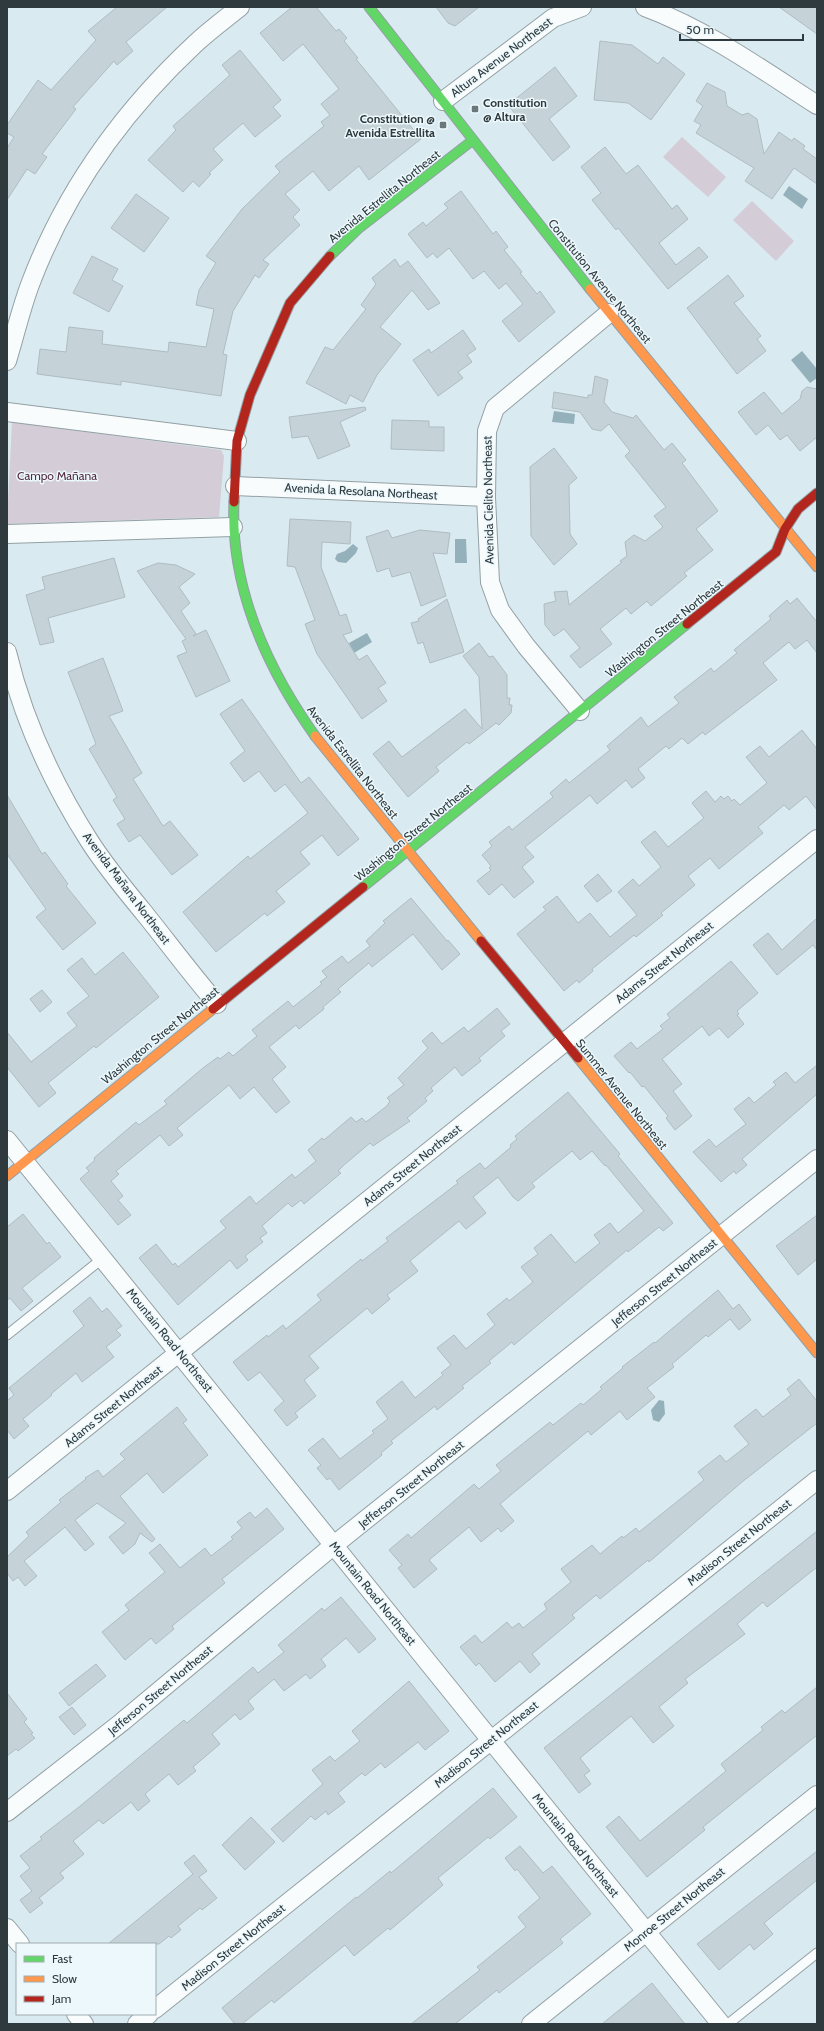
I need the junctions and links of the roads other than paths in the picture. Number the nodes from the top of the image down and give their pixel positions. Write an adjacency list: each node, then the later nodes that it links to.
1 (240, 7): 9 (street)
2 (369, 7): 5 (street, Constitution Avenue Northeast)
3 (582, 7): 5 (street, Altura Avenue Northeast)
4 (645, 7): 6 (street)
5 (443, 101): 7 (street, Constitution Avenue Northeast)
6 (817, 105)
7 (473, 140): 8 (street, Constitution Avenue Northeast); 11 (street, Avenida Estrellita Northeast)
8 (609, 313): 14 (street, Avenida Cielito Northeast); 16 (street, Constitution Avenue Northeast)
9 (7, 360)
10 (7, 412): 11 (street)
11 (237, 441): 12 (street, Avenida Estrellita Northeast)
12 (235, 486): 14 (street, Avenida la Resolana Northeast); 15 (street, Avenida Estrellita Northeast)
13 (817, 493): 16 (street, Washington Street Northeast)
14 (486, 497): 20 (street, Avenida Cielito Northeast)
15 (233, 527): 17 (street); 22 (street, Avenida Estrellita Northeast)
16 (785, 529): 18 (street, Constitution Avenue Northeast); 20 (street, Washington Street Northeast)
17 (7, 534)
18 (817, 568)
19 (7, 652): 23 (street, Avenida Mañana Northeast)
20 (580, 712): 22 (street, Washington Street Northeast)
21 (817, 839): 24 (street, Adams Street Northeast)
22 (408, 851): 23 (street, Washington Street Northeast); 24 (street, Summer Avenue Northeast)
23 (217, 1004): 27 (street, Washington Street Northeast)
24 (564, 1042): 29 (street, Summer Avenue Northeast); 32 (street, Adams Street Northeast)
25 (7, 1140): 27 (street, Mountain Road Northeast)
26 (817, 1159): 29 (street, Jefferson Street Northeast)
27 (25, 1161): 28 (street, Washington Street Northeast); 30 (street, Mountain Road Northeast)
28 (7, 1176)
29 (722, 1235): 33 (street, Summer Avenue Northeast); 36 (street, Jefferson Street Northeast)
30 (103, 1258): 31 (lane); 32 (street, Mountain Road Northeast)
31 (7, 1335)
32 (180, 1351): 35 (street, Adams Street Northeast); 36 (street, Mountain Road Northeast)
33 (817, 1353)
34 (817, 1480): 37 (street, Madison Street Northeast)
35 (7, 1491)
36 (334, 1545): 37 (street, Mountain Road Northeast); 39 (street, Jefferson Street Northeast)
37 (491, 1740): 41 (street, Mountain Road Northeast); 44 (street, Madison Street Northeast)
38 (817, 1795): 41 (street, Monroe Street Northeast)
39 (7, 1812)
40 (7, 1928): 42 (street)
41 (646, 1932): 49 (street, Monroe Street Northeast); 50 (street, Mountain Road Northeast)
42 (19, 1943)
43 (817, 1952): 51 (lane)
44 (156, 2008)
45 (77, 2015): 47 (street)
46 (148, 2015): 48 (street)
47 (84, 2024)
48 (137, 2024)
49 (531, 2024)
50 (721, 2024)
51 (728, 2024)

